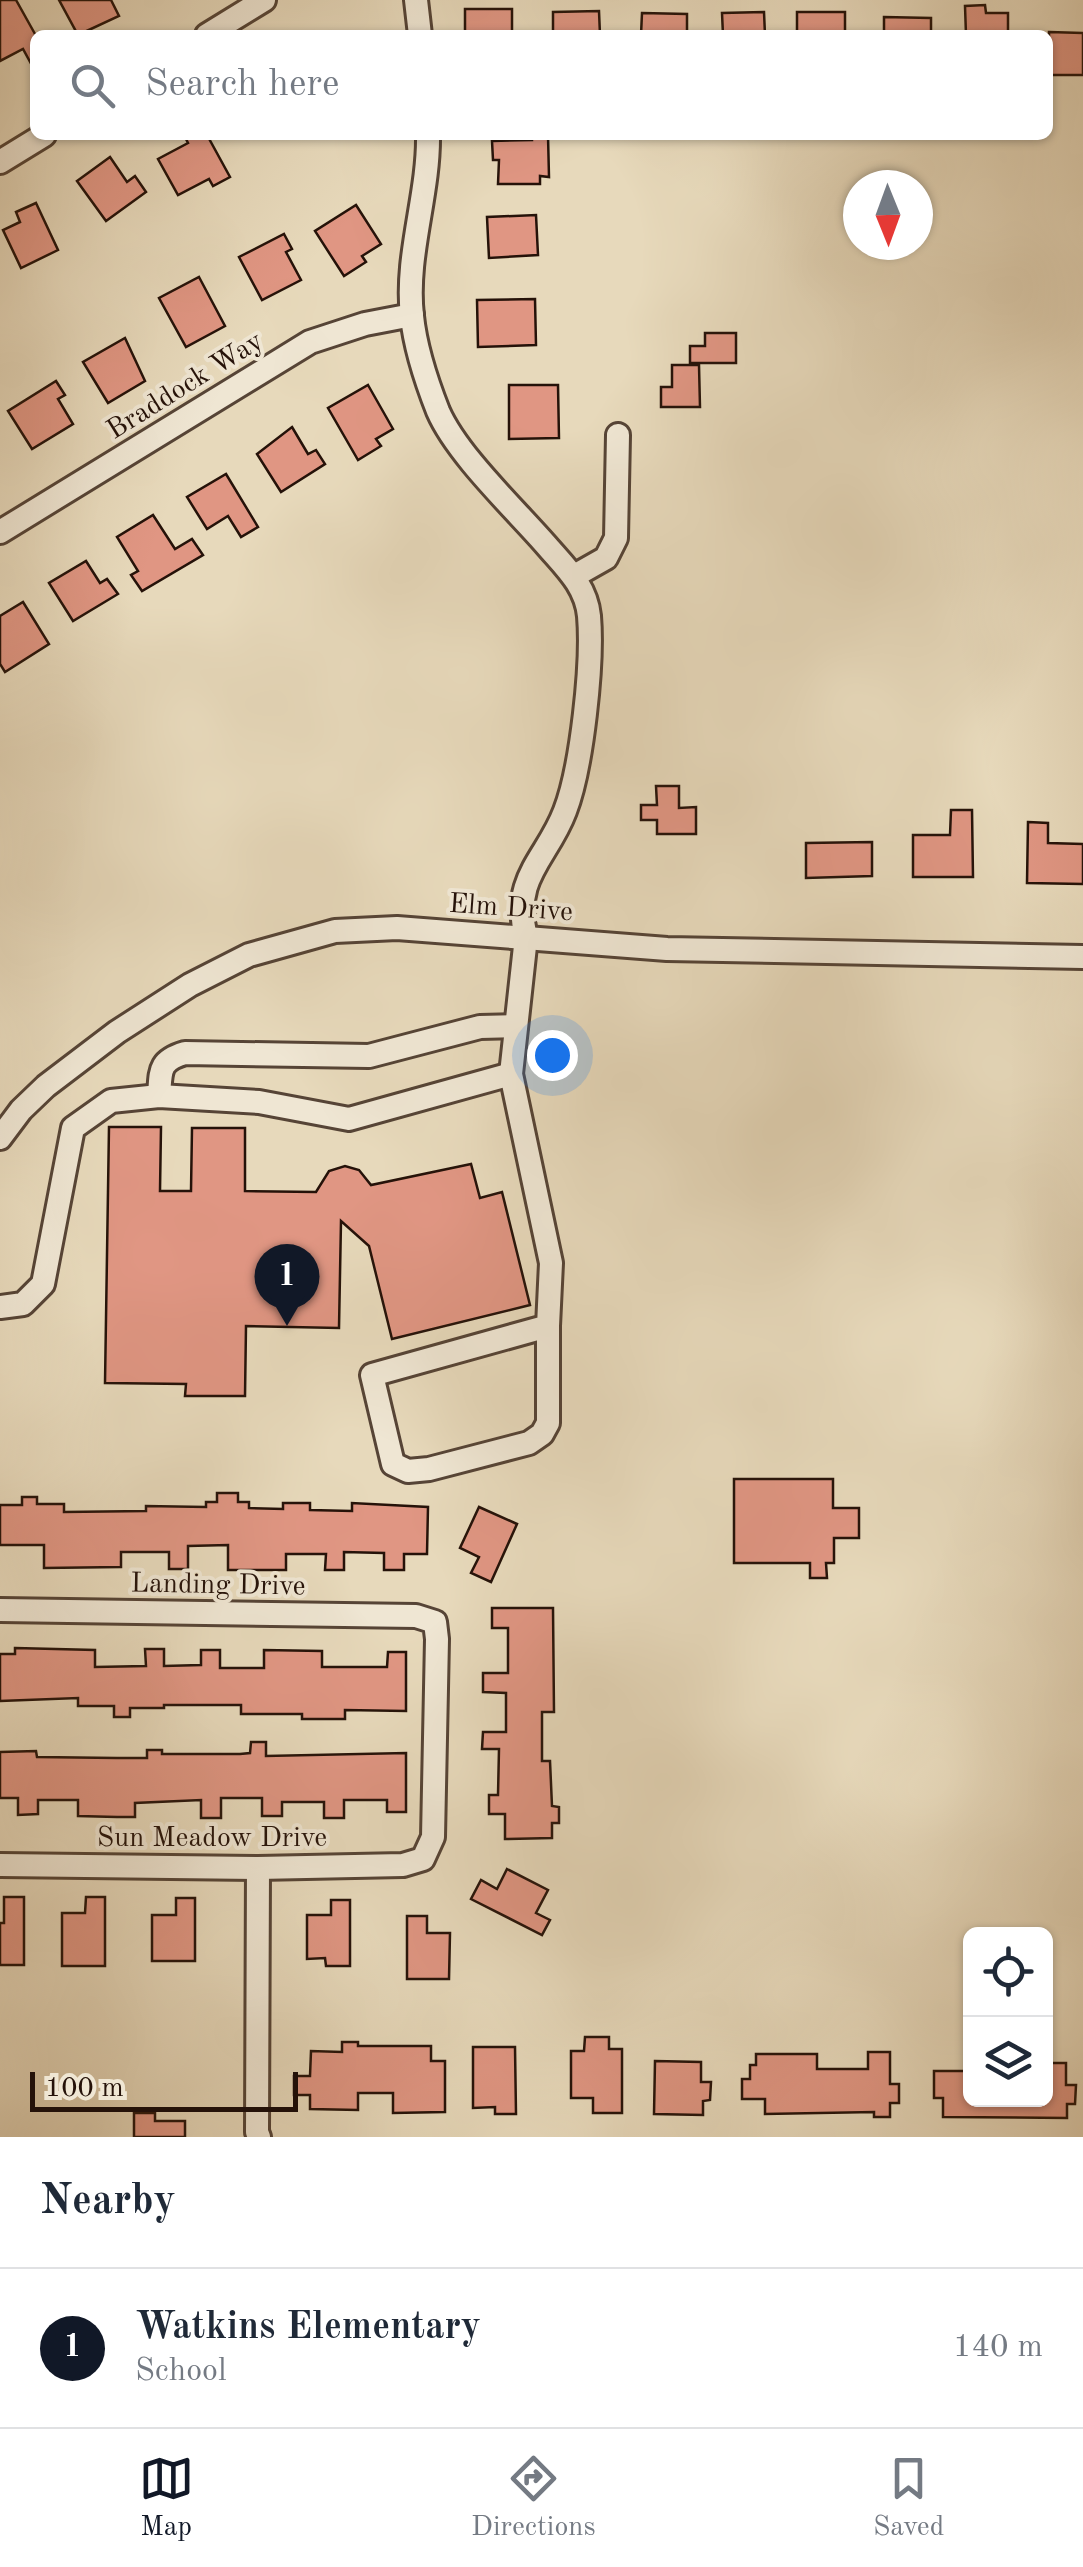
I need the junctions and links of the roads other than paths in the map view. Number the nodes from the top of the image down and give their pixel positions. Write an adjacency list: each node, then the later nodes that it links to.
1 (264, 0): 3 (street)
2 (416, 0): 4 (street)
3 (215, 30)
4 (419, 30)
5 (36, 140): 7 (street)
6 (428, 140): 8 (street)
7 (0, 162)
8 (412, 315): 10 (street, Braddock Way); 11 (street)
9 (618, 435): 11 (street)
10 (0, 532)
11 (576, 575): 12 (street)
12 (526, 936): 13 (street, Elm Drive); 14 (street); 17 (street, Elm Drive)
13 (1083, 957)
14 (516, 1026): 15 (street); 16 (street)
15 (511, 1074): 16 (street); 19 (street)
16 (159, 1096): 18 (street)
17 (0, 1138)
18 (0, 1306)
19 (548, 1326): 19 (street)
20 (0, 1610): 21 (street, Landing Drive)
21 (423, 1859): 23 (street, Sun Meadow Drive)
22 (0, 1865): 23 (street, Sun Meadow Drive)
23 (258, 1868): 24 (street)
24 (259, 2137)

